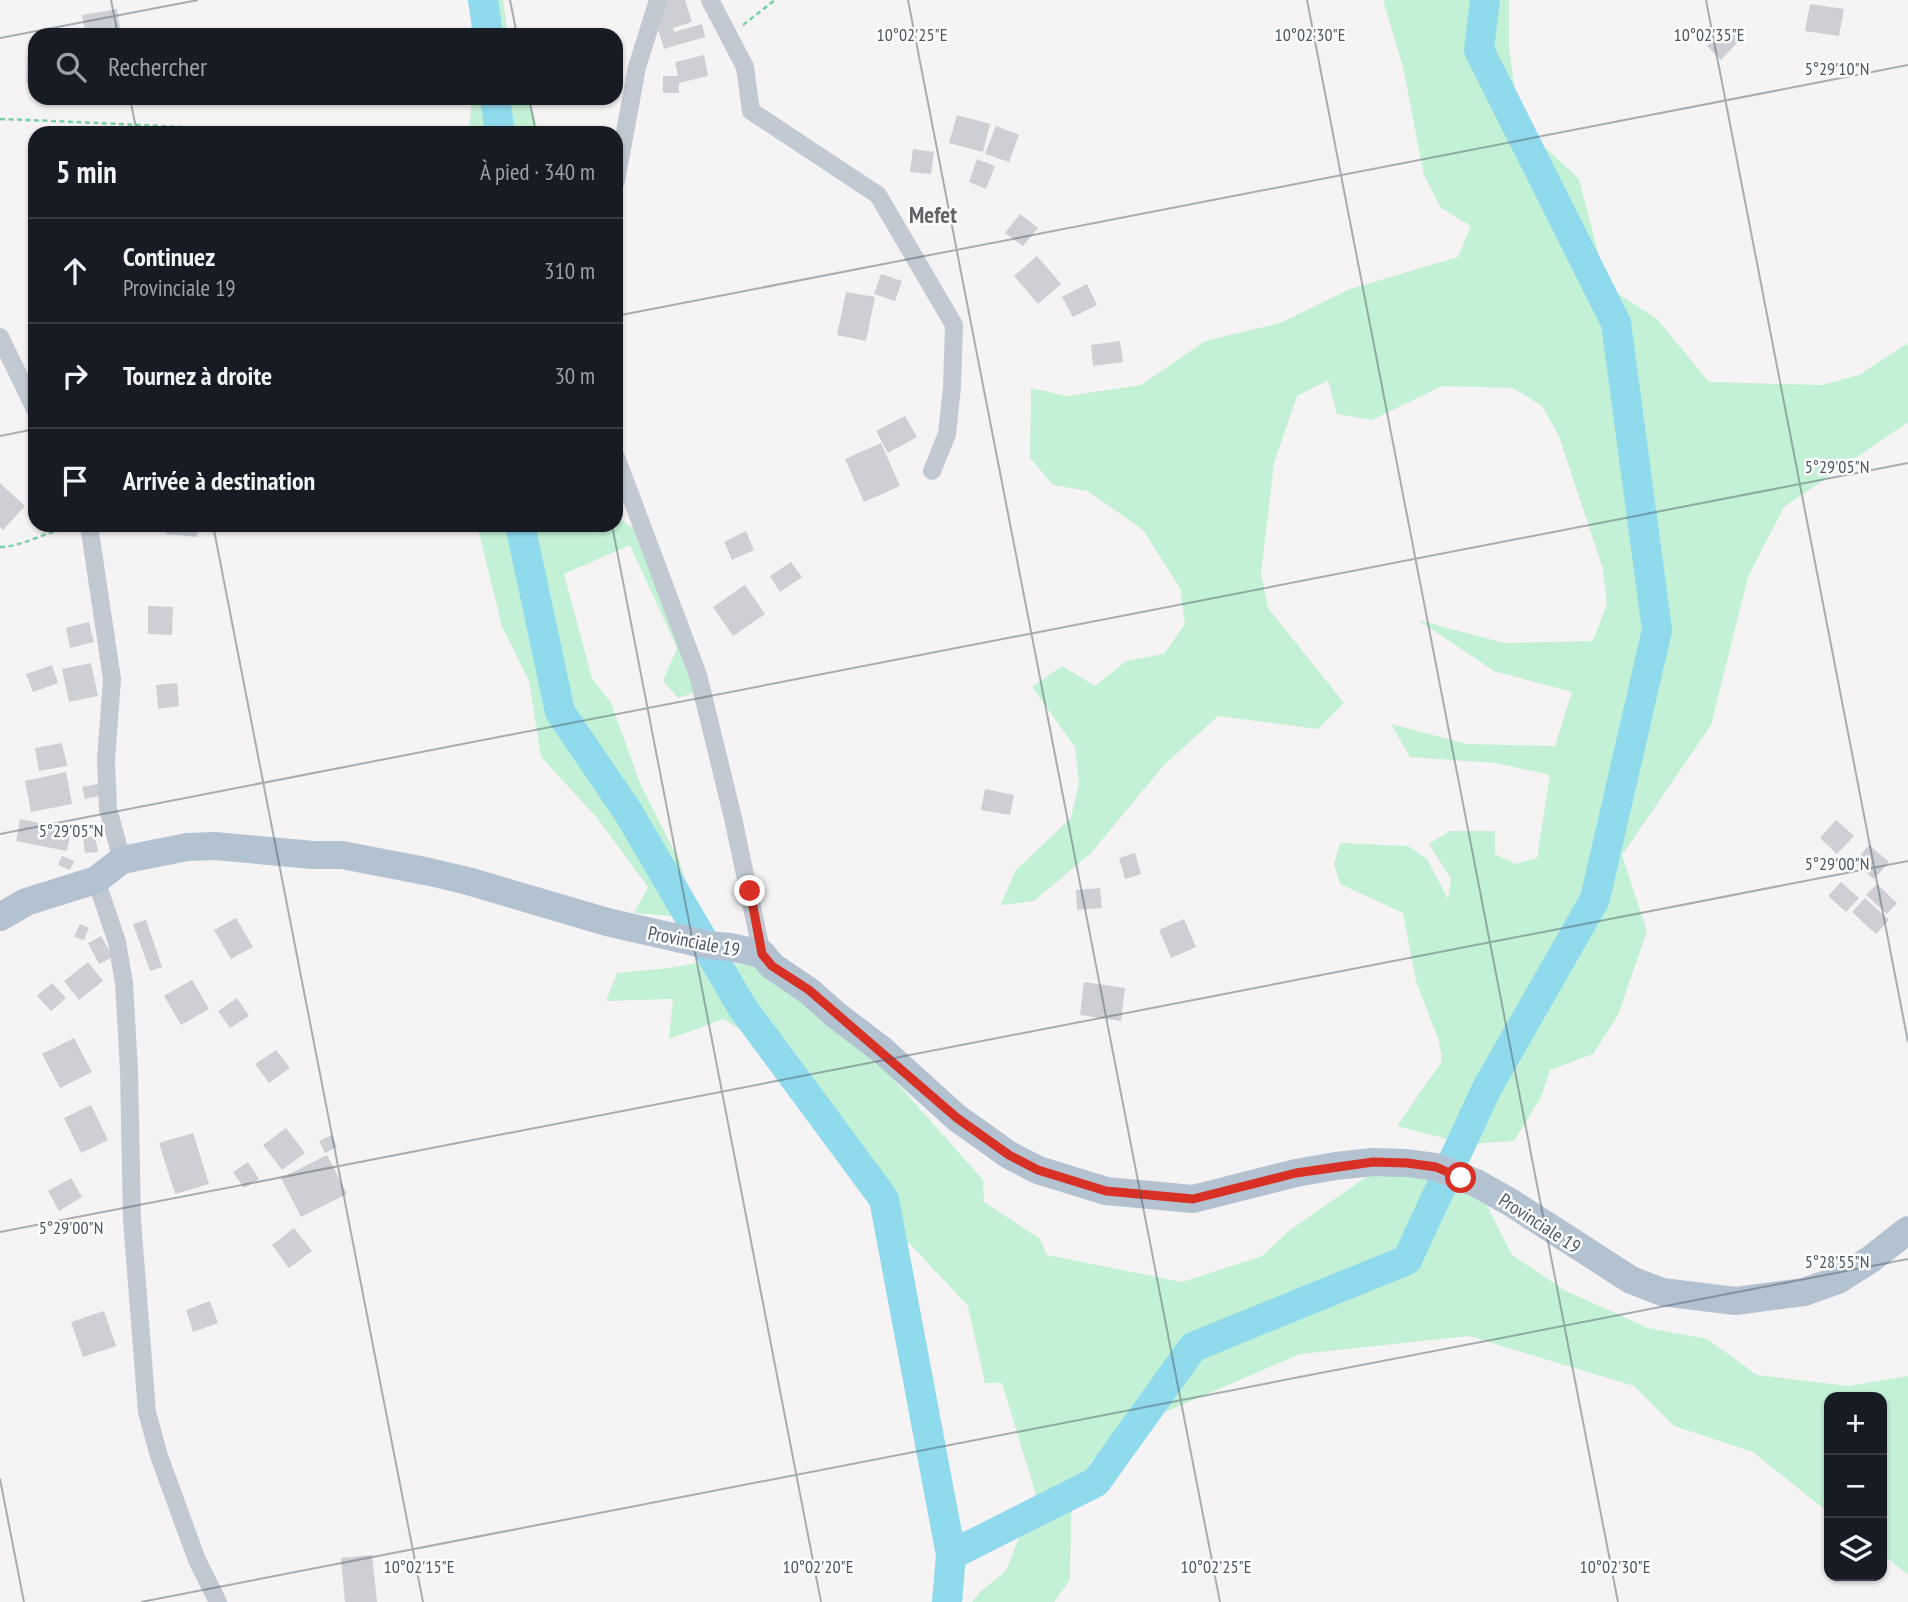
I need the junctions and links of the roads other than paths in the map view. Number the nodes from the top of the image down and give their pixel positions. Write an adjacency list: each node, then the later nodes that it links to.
1 (658, 0): 3 (street)
2 (710, 0): 6 (street)
3 (623, 143)
4 (0, 337): 5 (street)
5 (28, 395)
6 (932, 471)
7 (623, 476): 12 (street)
8 (90, 532): 9 (street)
9 (122, 860): 10 (main road, Provinciale 19); 12 (main road, Provinciale 19)
10 (96, 880): 11 (main road, Provinciale 19); 14 (street)
11 (0, 917)
12 (762, 954): 13 (main road, Provinciale 19)
13 (1908, 1230)
14 (218, 1602)

